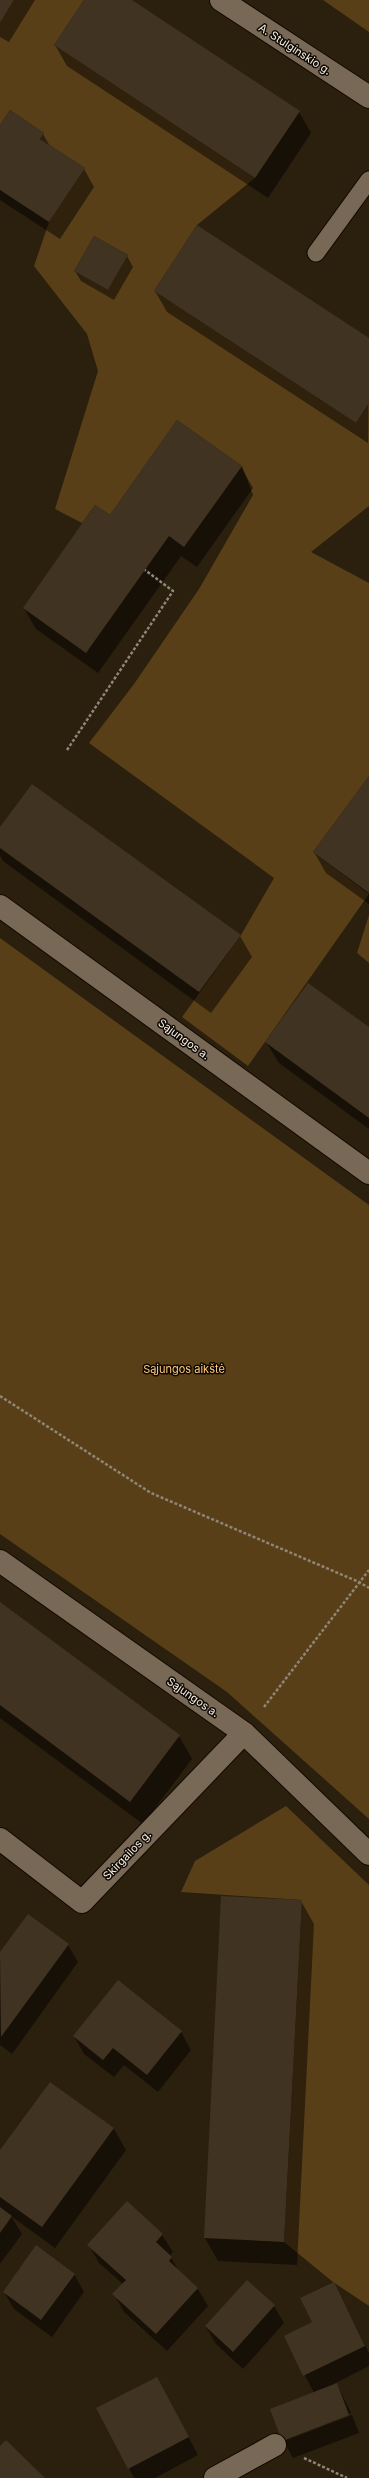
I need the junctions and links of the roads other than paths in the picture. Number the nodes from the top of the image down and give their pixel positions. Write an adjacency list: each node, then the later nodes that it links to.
1 (221, 0): 2 (street, A. Stulginskio g.)
2 (369, 97)
3 (369, 180): 4 (lane)
4 (316, 253)
5 (0, 906): 6 (street, Sąjungos a.)
6 (369, 1173)
7 (0, 1561): 8 (street, Sąjungos a.)
8 (244, 1732): 9 (street, Skirgailos g.); 10 (street, Sąjungos a.)
9 (0, 1839)
10 (369, 1854)
11 (275, 2445): 12 (street)
12 (215, 2478)

